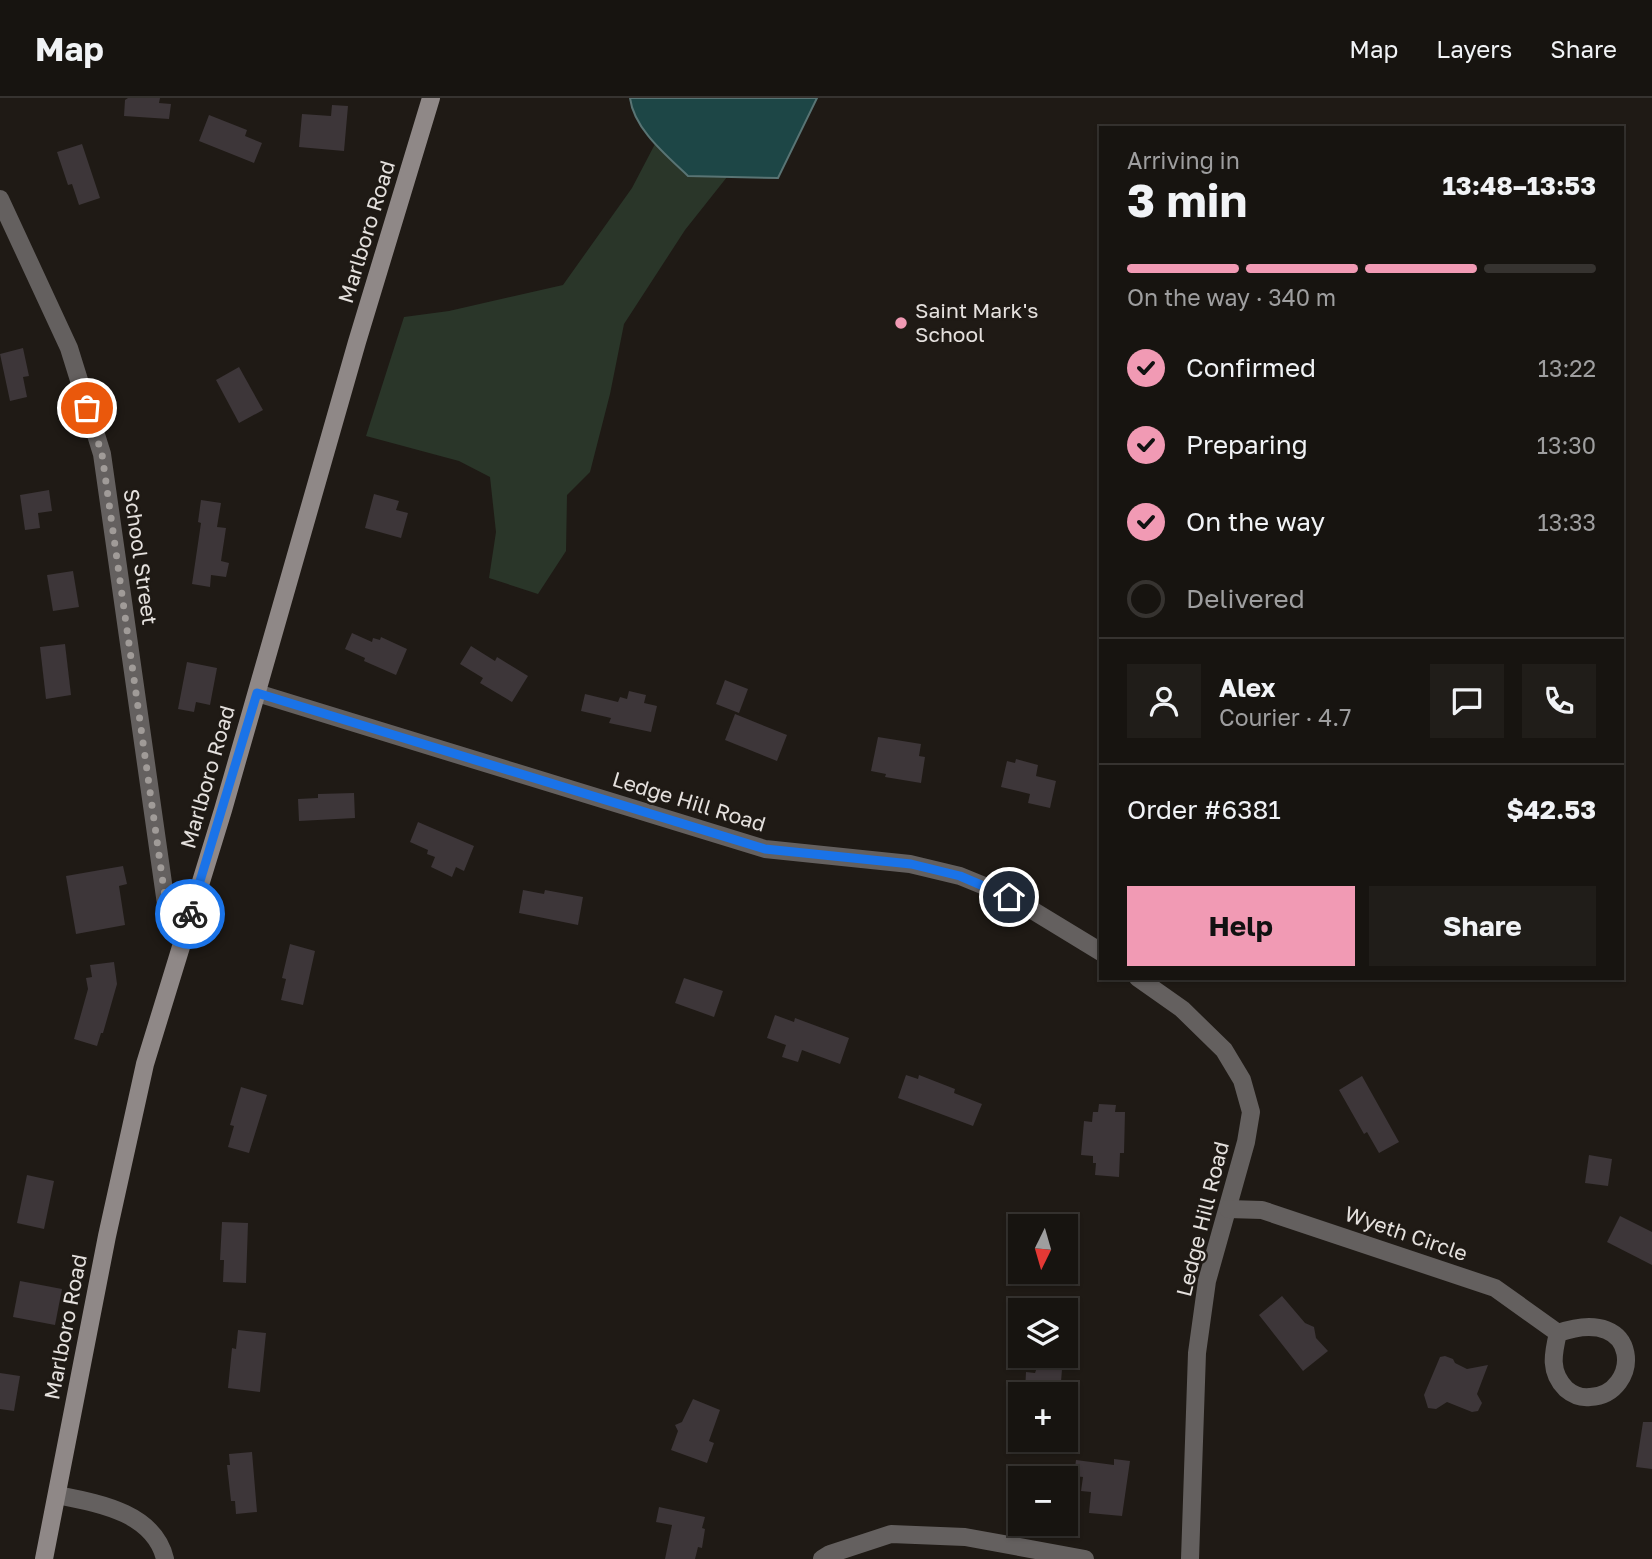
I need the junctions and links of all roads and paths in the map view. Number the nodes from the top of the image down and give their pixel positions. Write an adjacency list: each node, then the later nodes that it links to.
1 (431, 98): 3 (main road, Marlboro Road)
2 (0, 199): 4 (street, School Street)
3 (257, 693): 4 (main road, Marlboro Road); 5 (street, Ledge Hill Road)
4 (183, 936): 9 (main road, Marlboro Road)
5 (1099, 952)
6 (1141, 980): 7 (street, Ledge Hill Road)
7 (1228, 1209): 8 (street, Wyeth Circle); 14 (street, Ledge Hill Road)
8 (1558, 1333): 8 (street)
9 (57, 1495): 10 (main road, Marlboro Road); 11 (street)
10 (44, 1559)
11 (165, 1559)
12 (822, 1559): 13 (street)
13 (1085, 1559)
14 (1190, 1559)

